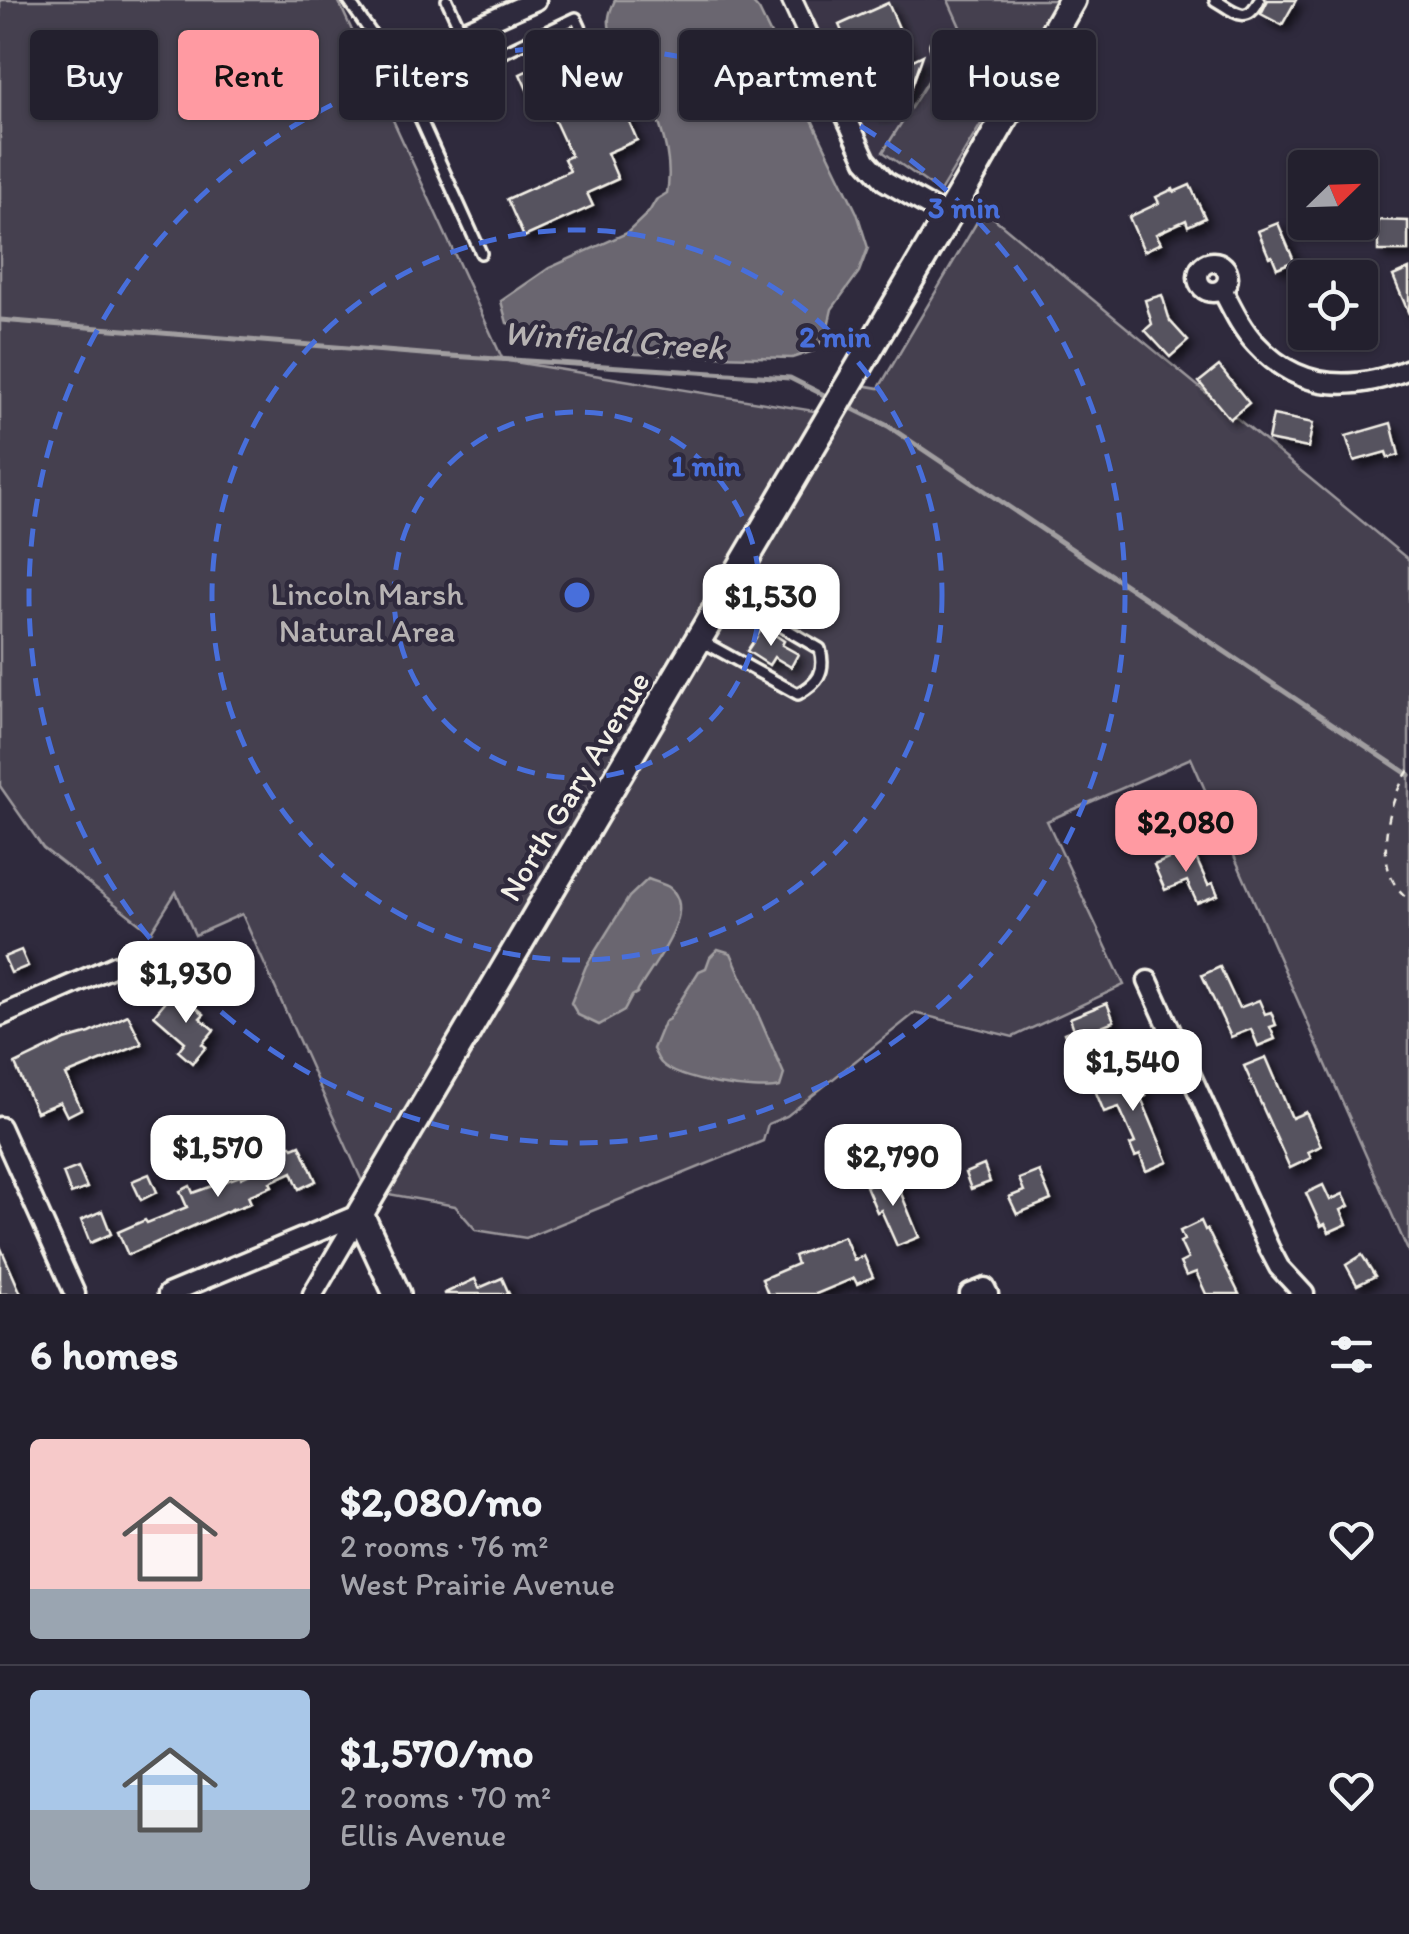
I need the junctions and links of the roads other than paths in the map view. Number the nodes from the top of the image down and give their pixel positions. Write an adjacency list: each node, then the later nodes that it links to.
1 (348, 0): 8 (lane)
2 (447, 0): 9 (lane)
3 (536, 0): 10 (street)
4 (792, 0): 14 (street)
5 (1072, 0): 14 (street, North Gary Avenue)
6 (1215, 0): 7 (lane)
7 (1259, 0)
8 (369, 30)
9 (461, 30)
10 (469, 30)
11 (551, 30): 12 (lane)
12 (581, 30)
13 (421, 120): 15 (lane)
14 (946, 216): 18 (street, North Gary Avenue)
15 (481, 252)
16 (1222, 290): 17 (street)
17 (1409, 369)
18 (724, 594): 19 (street, North Gary Avenue); 19 (lane)
19 (698, 638): 24 (street, North Gary Avenue)
20 (117, 965): 22 (street)
21 (1148, 981): 29 (street)
22 (0, 1016)
23 (1, 1130): 25 (street)
24 (360, 1214): 26 (street); 27 (street, North Gary Avenue); 28 (street)
25 (76, 1294)
26 (168, 1294)
27 (313, 1294)
28 (397, 1294)
29 (1304, 1294)

